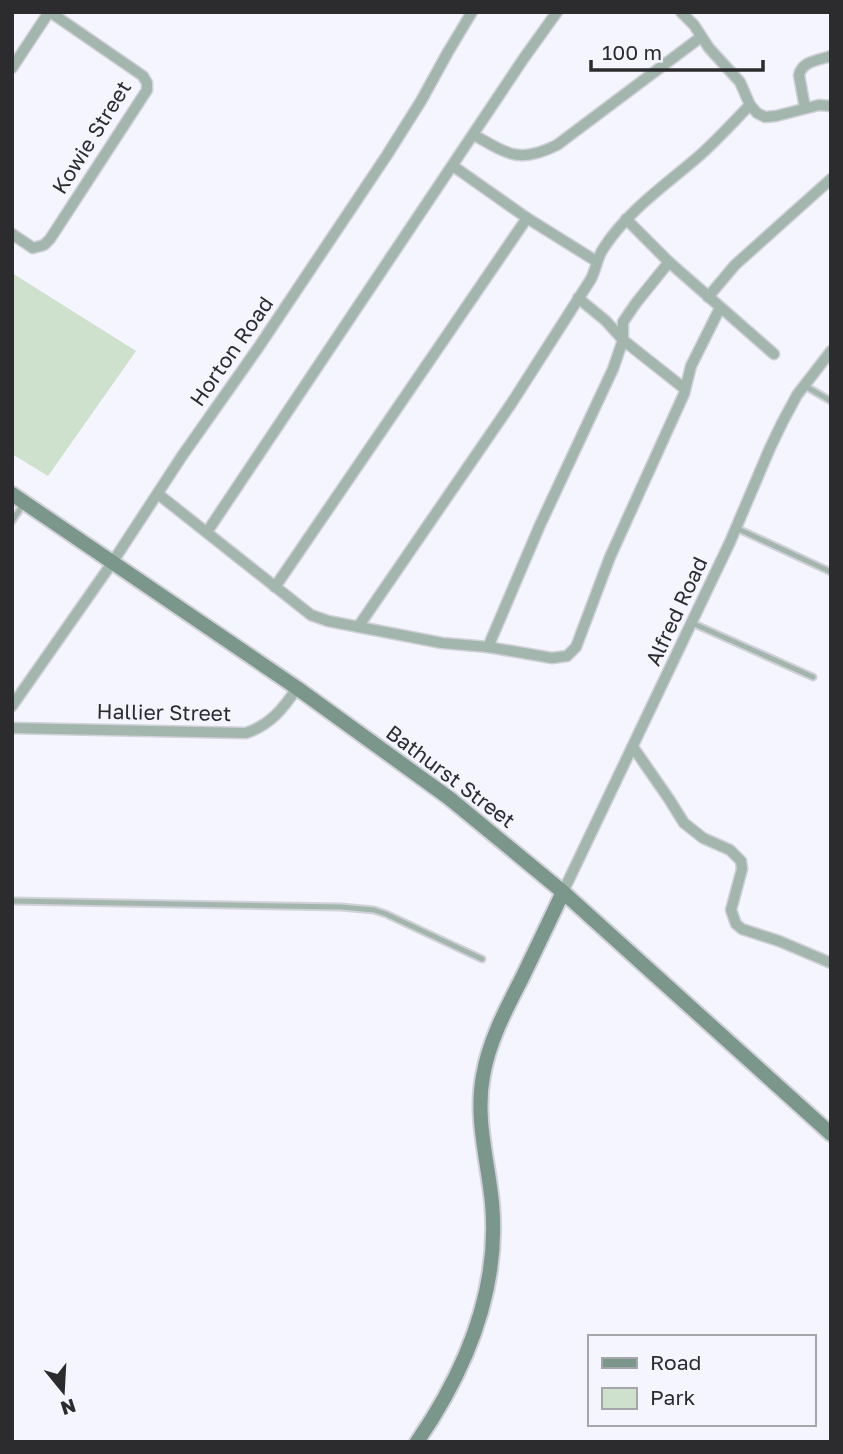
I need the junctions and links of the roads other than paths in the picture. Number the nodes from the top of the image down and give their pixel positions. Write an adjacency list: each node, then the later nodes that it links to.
1 (50, 12): 7 (street); 16 (street, Kowie Street)
2 (472, 12): 29 (street, Horton Road)
3 (557, 12): 11 (street)
4 (681, 12): 5 (street)
5 (701, 37): 8 (street); 11 (street)
6 (831, 57): 10 (street)
7 (12, 68)
8 (750, 105): 10 (street); 15 (street)
9 (831, 106): 10 (street)
10 (805, 108)
11 (474, 135): 12 (street)
12 (453, 166): 14 (street); 33 (street)
13 (831, 179): 19 (street)
14 (527, 218): 17 (street); 36 (street)
15 (626, 219): 17 (street); 18 (street)
16 (12, 234)
17 (596, 261): 20 (street)
18 (669, 262): 19 (street); 22 (street)
19 (708, 297): 21 (street)
20 (578, 298): 22 (street); 38 (street)
21 (720, 308): 24 (street); 26 (street)
22 (623, 340): 26 (street); 39 (street)
23 (831, 351): 25 (street, Alfred Road)
24 (774, 354)
25 (805, 386): 27 (lane); 32 (street, Alfred Road)
26 (685, 389): 39 (street)
27 (831, 401)
28 (12, 494): 30 (main road, Bathurst Street)
29 (158, 494): 33 (street); 34 (street, Horton Road)
30 (25, 503): 31 (lane); 34 (main road, Bathurst Street)
31 (12, 521)
32 (736, 528): 35 (lane); 37 (street, Alfred Road)
33 (207, 532): 36 (street)
34 (112, 563): 41 (main road, Bathurst Street); 42 (street, Horton Road)
35 (831, 572)
36 (275, 587): 38 (street)
37 (692, 623): 40 (lane); 44 (street, Alfred Road)
38 (358, 627): 39 (street)
39 (488, 648)
40 (813, 677)
41 (297, 688): 43 (street, Hallier Street); 45 (main road, Bathurst Street)
42 (12, 706)
43 (12, 728)
44 (633, 747): 45 (street, Alfred Road); 48 (street)
45 (563, 892): 49 (main road, Bathurst Street); 50 (main road)
46 (12, 901): 47 (lane)
47 (482, 959)
48 (831, 963)
49 (831, 1134)
50 (417, 1442)

